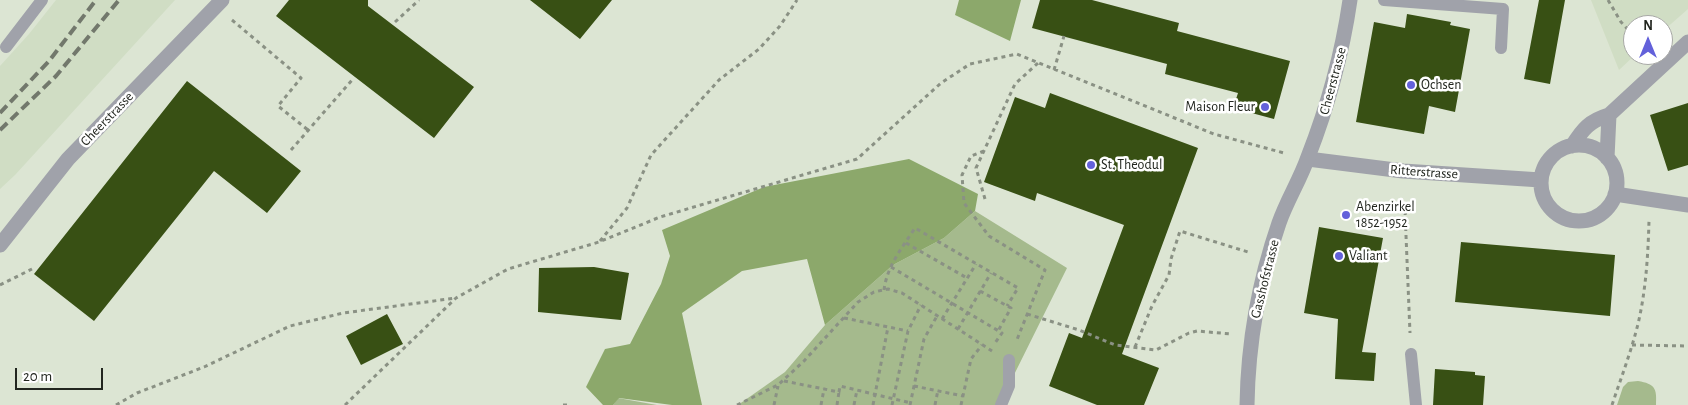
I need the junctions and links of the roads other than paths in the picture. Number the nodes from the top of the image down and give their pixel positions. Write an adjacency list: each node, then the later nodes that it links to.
1 (42, 0): 6 (lane)
2 (1350, 0): 11 (street, Cheerstrasse)
3 (1384, 0): 7 (lane)
4 (219, 4): 15 (street, Cheerstrasse)
5 (1688, 42): 8 (street)
6 (6, 47)
7 (1500, 48)
8 (1609, 116): 9 (street); 10 (street)
9 (1572, 146): 10 (street); 12 (street)
10 (1607, 158): 13 (street)
11 (1308, 159): 12 (street, Ritterstrasse); 19 (street, Gasshofstrasse)
12 (1541, 180): 13 (street)
13 (1615, 194): 14 (street)
14 (1688, 204)
15 (0, 245)
16 (1411, 354): 20 (lane)
17 (1009, 360): 18 (lane)
18 (1001, 405)
19 (1247, 405)
20 (1416, 405)

